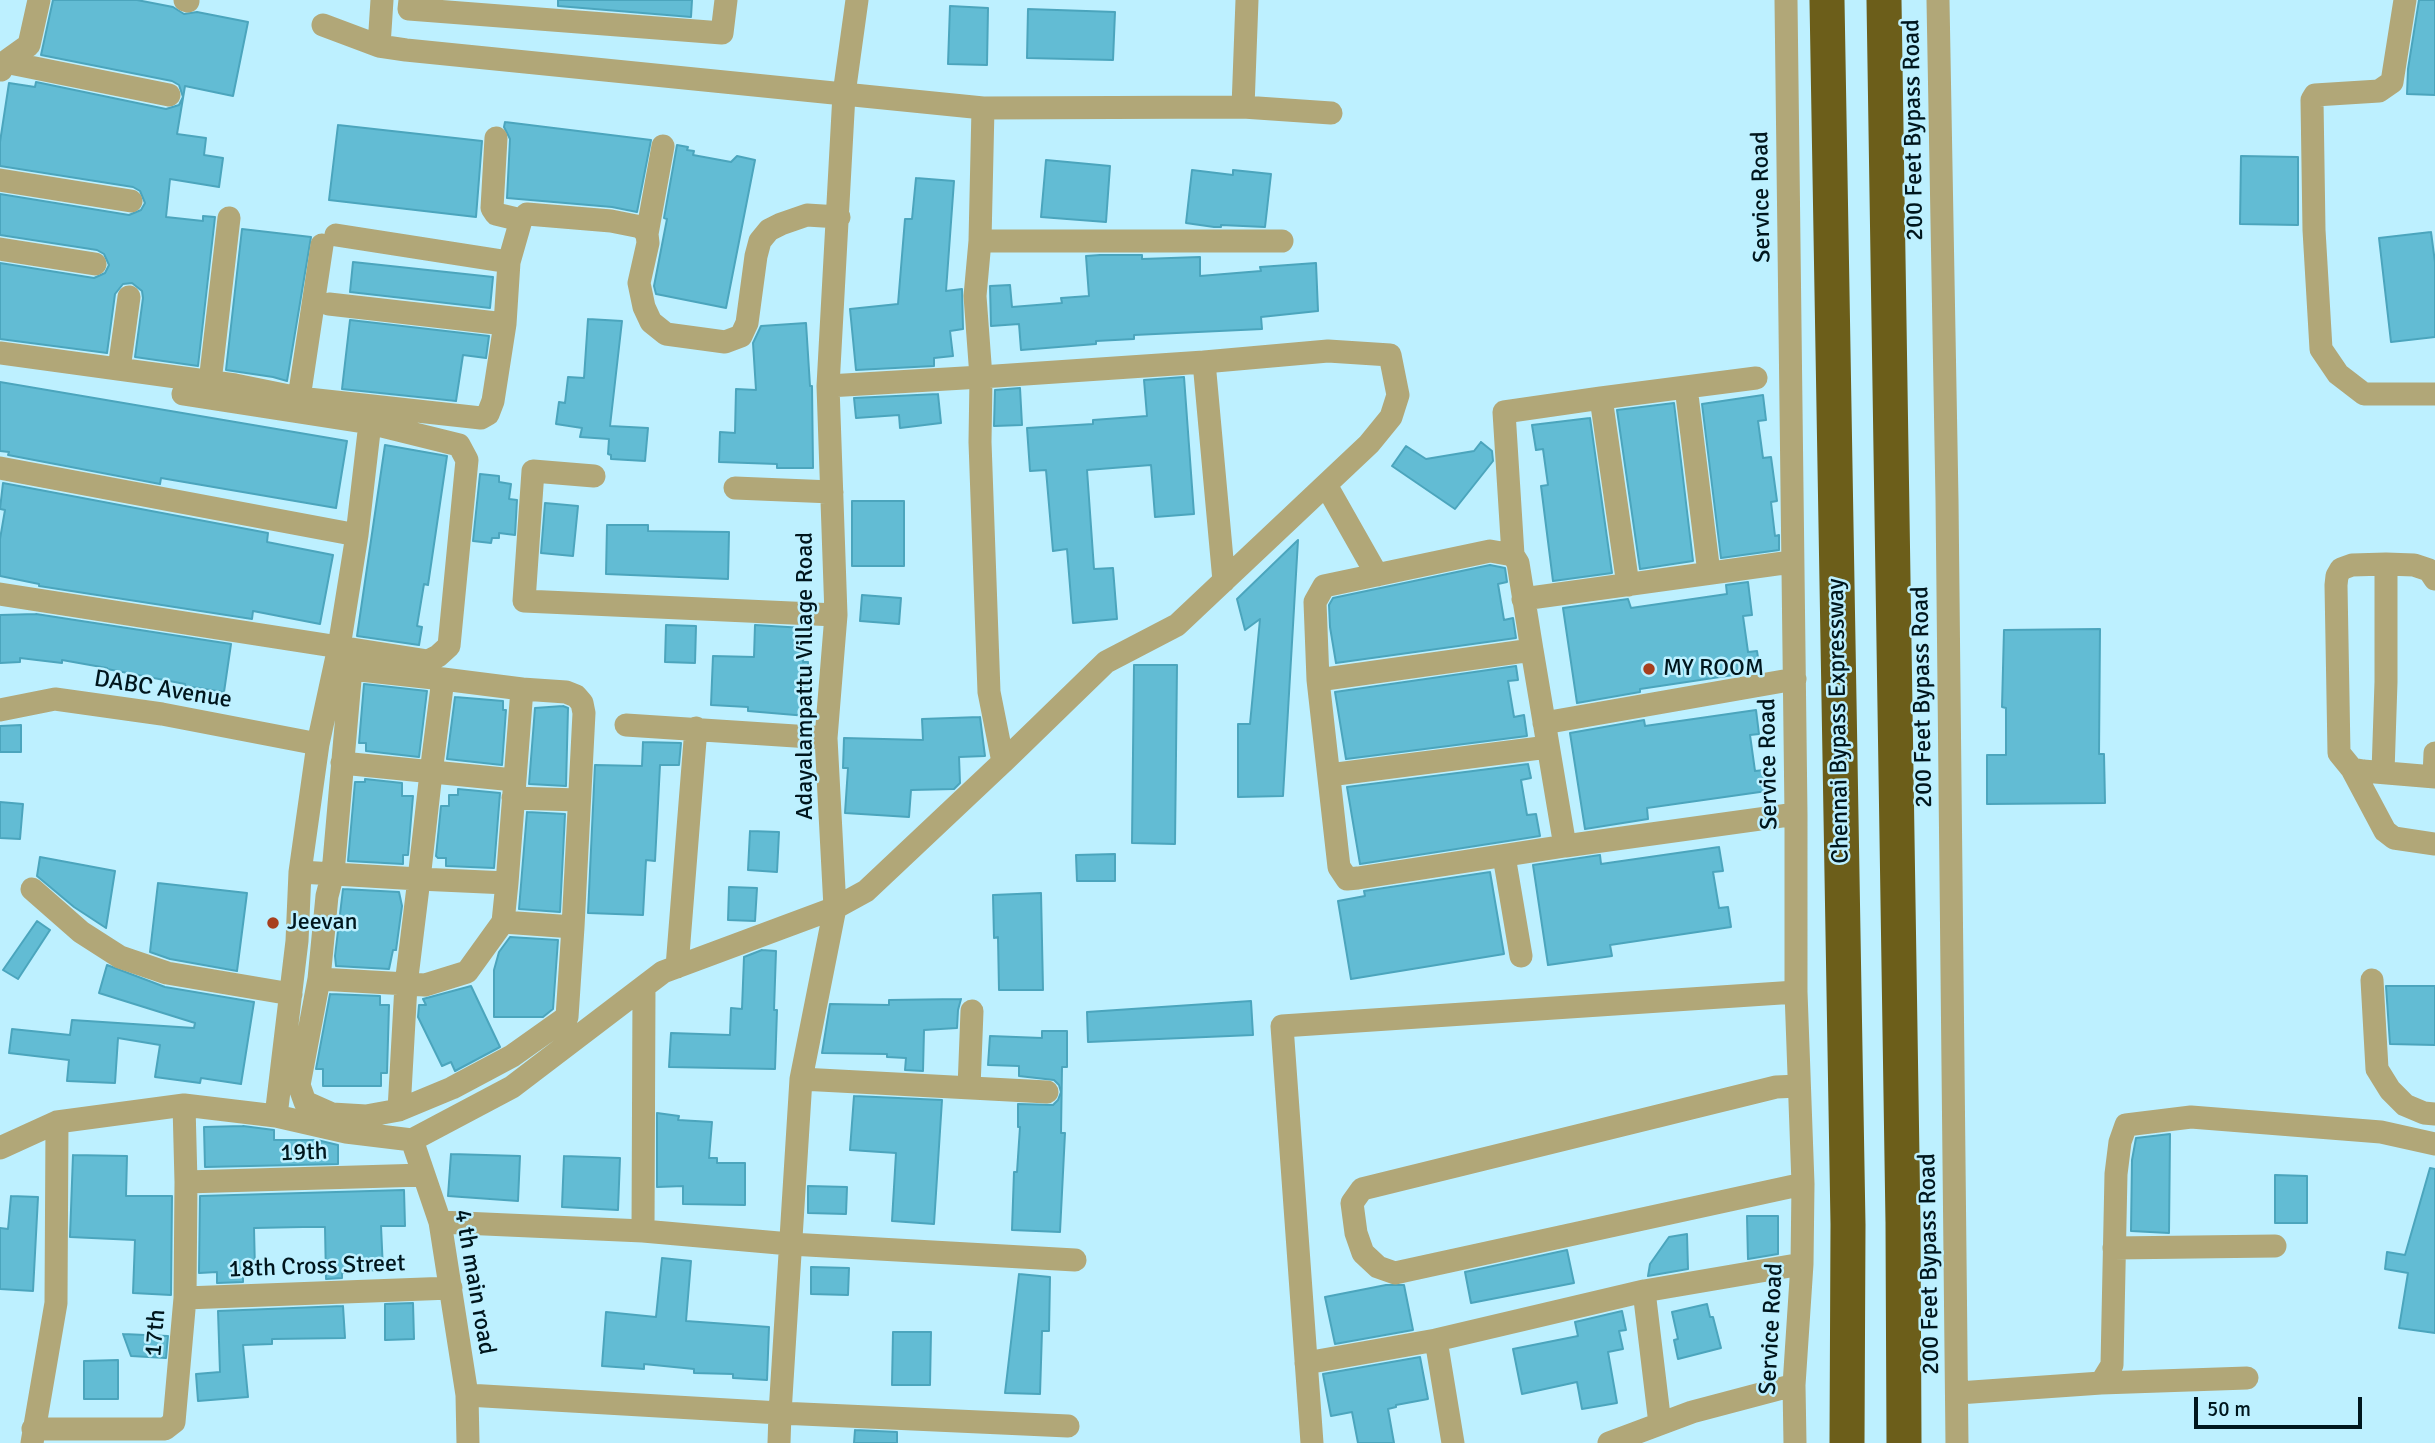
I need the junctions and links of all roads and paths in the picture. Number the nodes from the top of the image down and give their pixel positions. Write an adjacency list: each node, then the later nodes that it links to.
1 (39, 0): 15 (street)
2 (382, 0): 14 (street)
3 (410, 0): 12 (street)
4 (726, 0): 12 (street)
5 (858, 0): 17 (street, Adayalampattu Village Road)
6 (1247, 0): 18 (street)
7 (1786, 0): 70 (street, Service Road)
8 (1827, 0): 153 (highway, Chennai Bypass Expressway)
9 (1884, 0): 154 (highway)
10 (1938, 0): 141 (street, 200 Feet Bypass Road)
11 (2405, 0): 46 (street)
12 (532, 10)
13 (323, 25): 14 (street)
14 (379, 46): 17 (street)
15 (3, 67): 16 (street)
16 (169, 94)
17 (844, 94): 19 (street); 25 (street, Adayalampattu Village Road)
18 (1243, 107): 19 (street); 20 (street)
19 (983, 108): 30 (street)
20 (1331, 113)
21 (496, 138): 27 (street)
22 (663, 146): 28 (street)
23 (0, 180): 24 (street)
24 (131, 201)
25 (839, 217): 28 (street); 44 (street, Adayalampattu Village Road)
26 (229, 218): 43 (street)
27 (521, 220): 28 (street); 32 (street)
28 (647, 234)
29 (1282, 240): 30 (street)
30 (980, 242): 41 (street)
31 (0, 249): 33 (street)
32 (509, 262): 36 (street); 47 (street)
33 (95, 264)
34 (129, 297): 40 (street)
35 (329, 304): 36 (street)
36 (505, 324): 47 (street)
37 (0, 353): 40 (street)
38 (1204, 362): 41 (street); 52 (street); 62 (street)
39 (0, 365): 49 (street)
40 (119, 369): 43 (street)
41 (981, 377): 44 (street); 81 (street)
42 (1756, 378): 45 (street)
43 (210, 382): 47 (street)
44 (828, 386): 54 (street, Adayalampattu Village Road)
45 (1686, 387): 48 (street); 59 (street)
46 (2435, 394)
47 (299, 398)
48 (1601, 398): 56 (street); 63 (street)
49 (370, 423): 55 (street); 67 (street)
50 (0, 468): 55 (street)
51 (594, 476): 66 (street)
52 (1326, 485): 60 (street); 62 (street)
53 (735, 488): 54 (street)
54 (832, 492): 66 (street, Adayalampattu Village Road)
55 (356, 535): 67 (street)
56 (1513, 555): 60 (street); 65 (street)
57 (1784, 563): 59 (street)
58 (2386, 564): 61 (street); 83 (street); 84 (street)
59 (1709, 573): 63 (street)
60 (1377, 575): 71 (street)
61 (2435, 579)
62 (1224, 581): 81 (street)
63 (1628, 585): 65 (street)
64 (0, 594): 67 (street)
65 (1523, 599): 68 (street)
66 (836, 615): 77 (street, Adayalampattu Village Road)
67 (339, 647): 78 (street)
68 (1532, 650): 71 (street); 74 (street)
69 (443, 679): 72 (street); 82 (street); 85 (street)
70 (1795, 679): 74 (street); 90 (street, Service Road)
71 (1318, 680): 86 (street)
72 (522, 689): 88 (street); 89 (street)
73 (0, 710): 78 (street, DABC Avenue)
74 (1544, 723): 79 (street)
75 (626, 725): 76 (street)
76 (696, 728): 77 (street); 103 (street)
77 (826, 738): 99 (street, Adayalampattu Village Road)
78 (318, 744): 94 (street)
79 (1548, 747): 86 (street); 92 (street)
80 (2435, 752): 87 (street)
81 (1003, 762): 99 (street)
82 (342, 763): 85 (street); 95 (street)
83 (2352, 769): 84 (street); 91 (street)
84 (2383, 772): 87 (street)
85 (431, 773): 88 (street); 96 (street)
86 (1329, 775): 93 (street)
87 (2435, 777)
88 (514, 789): 89 (street); 97 (street)
89 (578, 800): 101 (street)
90 (1796, 814): 92 (street); 108 (street, Service Road)
91 (2435, 844)
92 (1565, 846): 93 (street)
93 (1504, 856): 102 (street)
94 (300, 872): 95 (street); 109 (street)
95 (333, 873): 96 (street); 104 (street)
96 (419, 878): 97 (street); 106 (street)
97 (507, 883): 100 (street)
98 (32, 889): 109 (street)
99 (835, 908): 103 (street); 111 (street, Adayalampattu Village Road)
100 (503, 922): 101 (street); 106 (street)
101 (573, 927): 116 (street)
102 (1521, 956)
103 (677, 967): 107 (street)
104 (319, 979): 106 (street); 116 (street)
105 (2372, 980): 117 (street)
106 (407, 985): 116 (street)
107 (644, 986): 120 (street); 127 (street)
108 (1796, 992): 112 (street, Service Road); 137 (street)
109 (291, 994): 118 (street)
110 (972, 1012): 113 (street)
111 (801, 1079): 113 (street); 128 (street, Adayalampattu Village Road)
112 (1788, 1086): 125 (street, Service Road); 125 (street)
113 (969, 1088): 114 (street)
114 (1047, 1092)
115 (184, 1105): 118 (street); 119 (street); 124 (street, 17th)
116 (399, 1110)
117 (2429, 1113): 121 (street)
118 (276, 1116): 120 (street)
119 (57, 1122): 122 (street); 146 (street)
120 (412, 1140): 123 (street, 4 th main road)
121 (2428, 1142): 130 (street)
122 (0, 1148)
123 (424, 1175): 124 (street, 19th); 126 (street, 4 th main road)
124 (186, 1182): 135 (street, 17th)
125 (1793, 1186): 132 (street, Service Road)
126 (440, 1222): 127 (street); 133 (street, 4 th main road)
127 (643, 1231): 128 (street)
128 (790, 1244): 131 (street); 143 (street, Adayalampattu Village Road)
129 (2275, 1246): 130 (street)
130 (2114, 1248): 139 (street)
131 (1074, 1260)
132 (1802, 1264): 134 (street); 140 (street, Service Road)
133 (451, 1288): 135 (street, 18th Cross Street); 142 (street, 4 th main road)
134 (1644, 1291): 136 (street); 144 (street)
135 (185, 1298): 146 (street, 17th)
136 (1436, 1340): 137 (street); 150 (street)
137 (1306, 1363): 149 (street)
138 (2247, 1378): 139 (street)
139 (2101, 1383): 141 (street)
140 (1794, 1385): 144 (street); 152 (street, Service Road)
141 (1958, 1393): 155 (street, 200 Feet Bypass Road)
142 (467, 1395): 143 (street); 147 (street, 4 th main road)
143 (780, 1413): 145 (street); 148 (street, Adayalampattu Village Road)
144 (1660, 1424): 151 (street)
145 (1068, 1426)
146 (33, 1436)
147 (468, 1443)
148 (779, 1443)
149 (1312, 1443)
150 (1453, 1443)
151 (1612, 1443)
152 (1795, 1443)
153 (1847, 1443)
154 (1903, 1443)
155 (1957, 1443)

